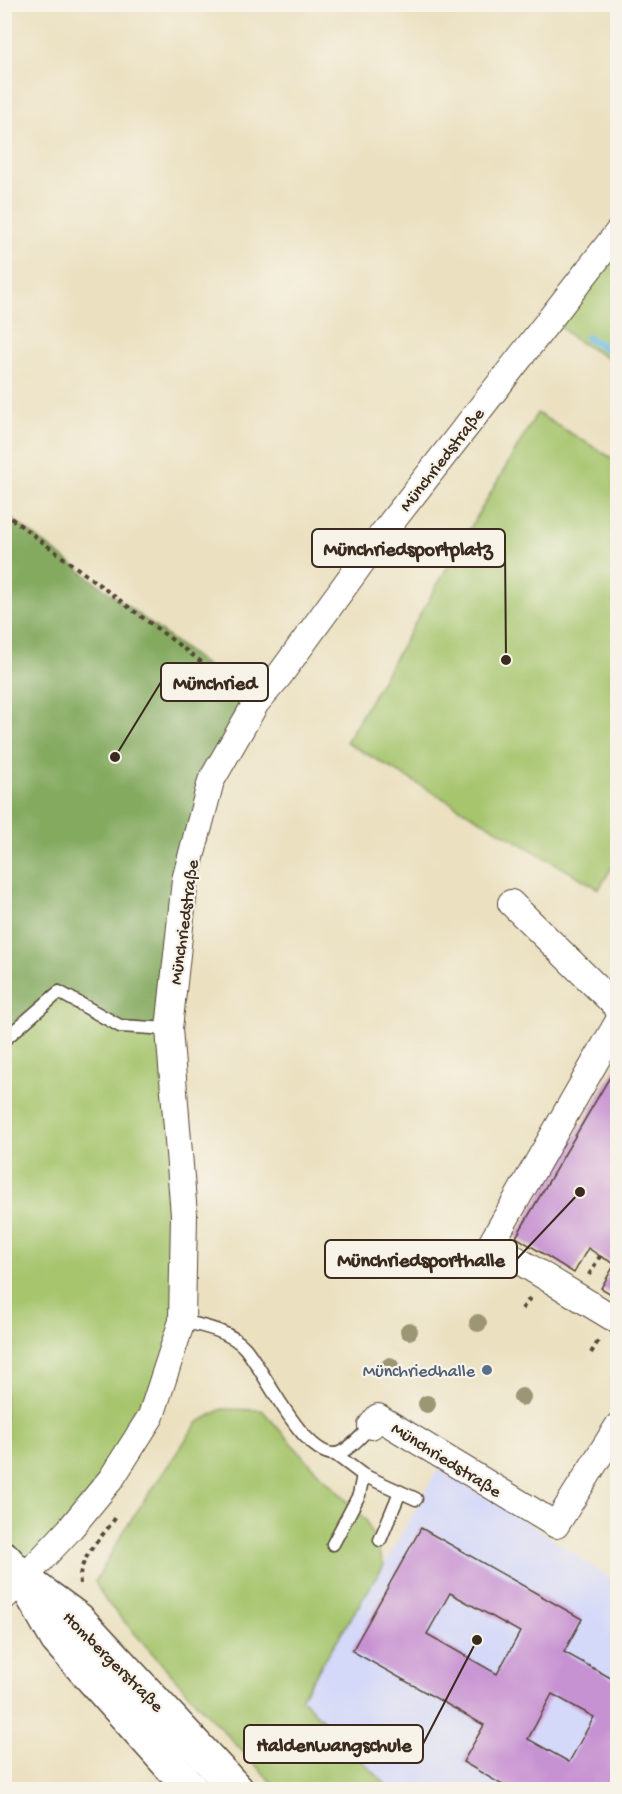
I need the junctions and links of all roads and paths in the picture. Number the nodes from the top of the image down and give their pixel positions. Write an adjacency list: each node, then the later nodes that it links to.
1 (618, 232): 3 (street, Münchriedstraße)
2 (4, 513): 3 (path)
3 (256, 703): 7 (street, Münchriedstraße)
4 (511, 903): 5 (street)
5 (618, 1010)
6 (618, 1022): 10 (street)
7 (169, 1029): 8 (lane); 9 (street, Münchriedstraße)
8 (4, 1040)
9 (182, 1321): 13 (lane); 19 (street, Münchriedstraße)
10 (618, 1321)
11 (371, 1426): 12 (street, Münchriedstraße); 13 (lane, Münchriedstraße)
12 (618, 1426)
13 (335, 1454): 14 (lane)
14 (363, 1475): 15 (lane); 18 (lane)
15 (400, 1492): 16 (lane); 17 (lane)
16 (416, 1499)
17 (380, 1540)
18 (333, 1544)
19 (11, 1578): 20 (main road, Hombergerstraße); 21 (main road, Hombergerstraße)
20 (192, 1790)
21 (237, 1790)

